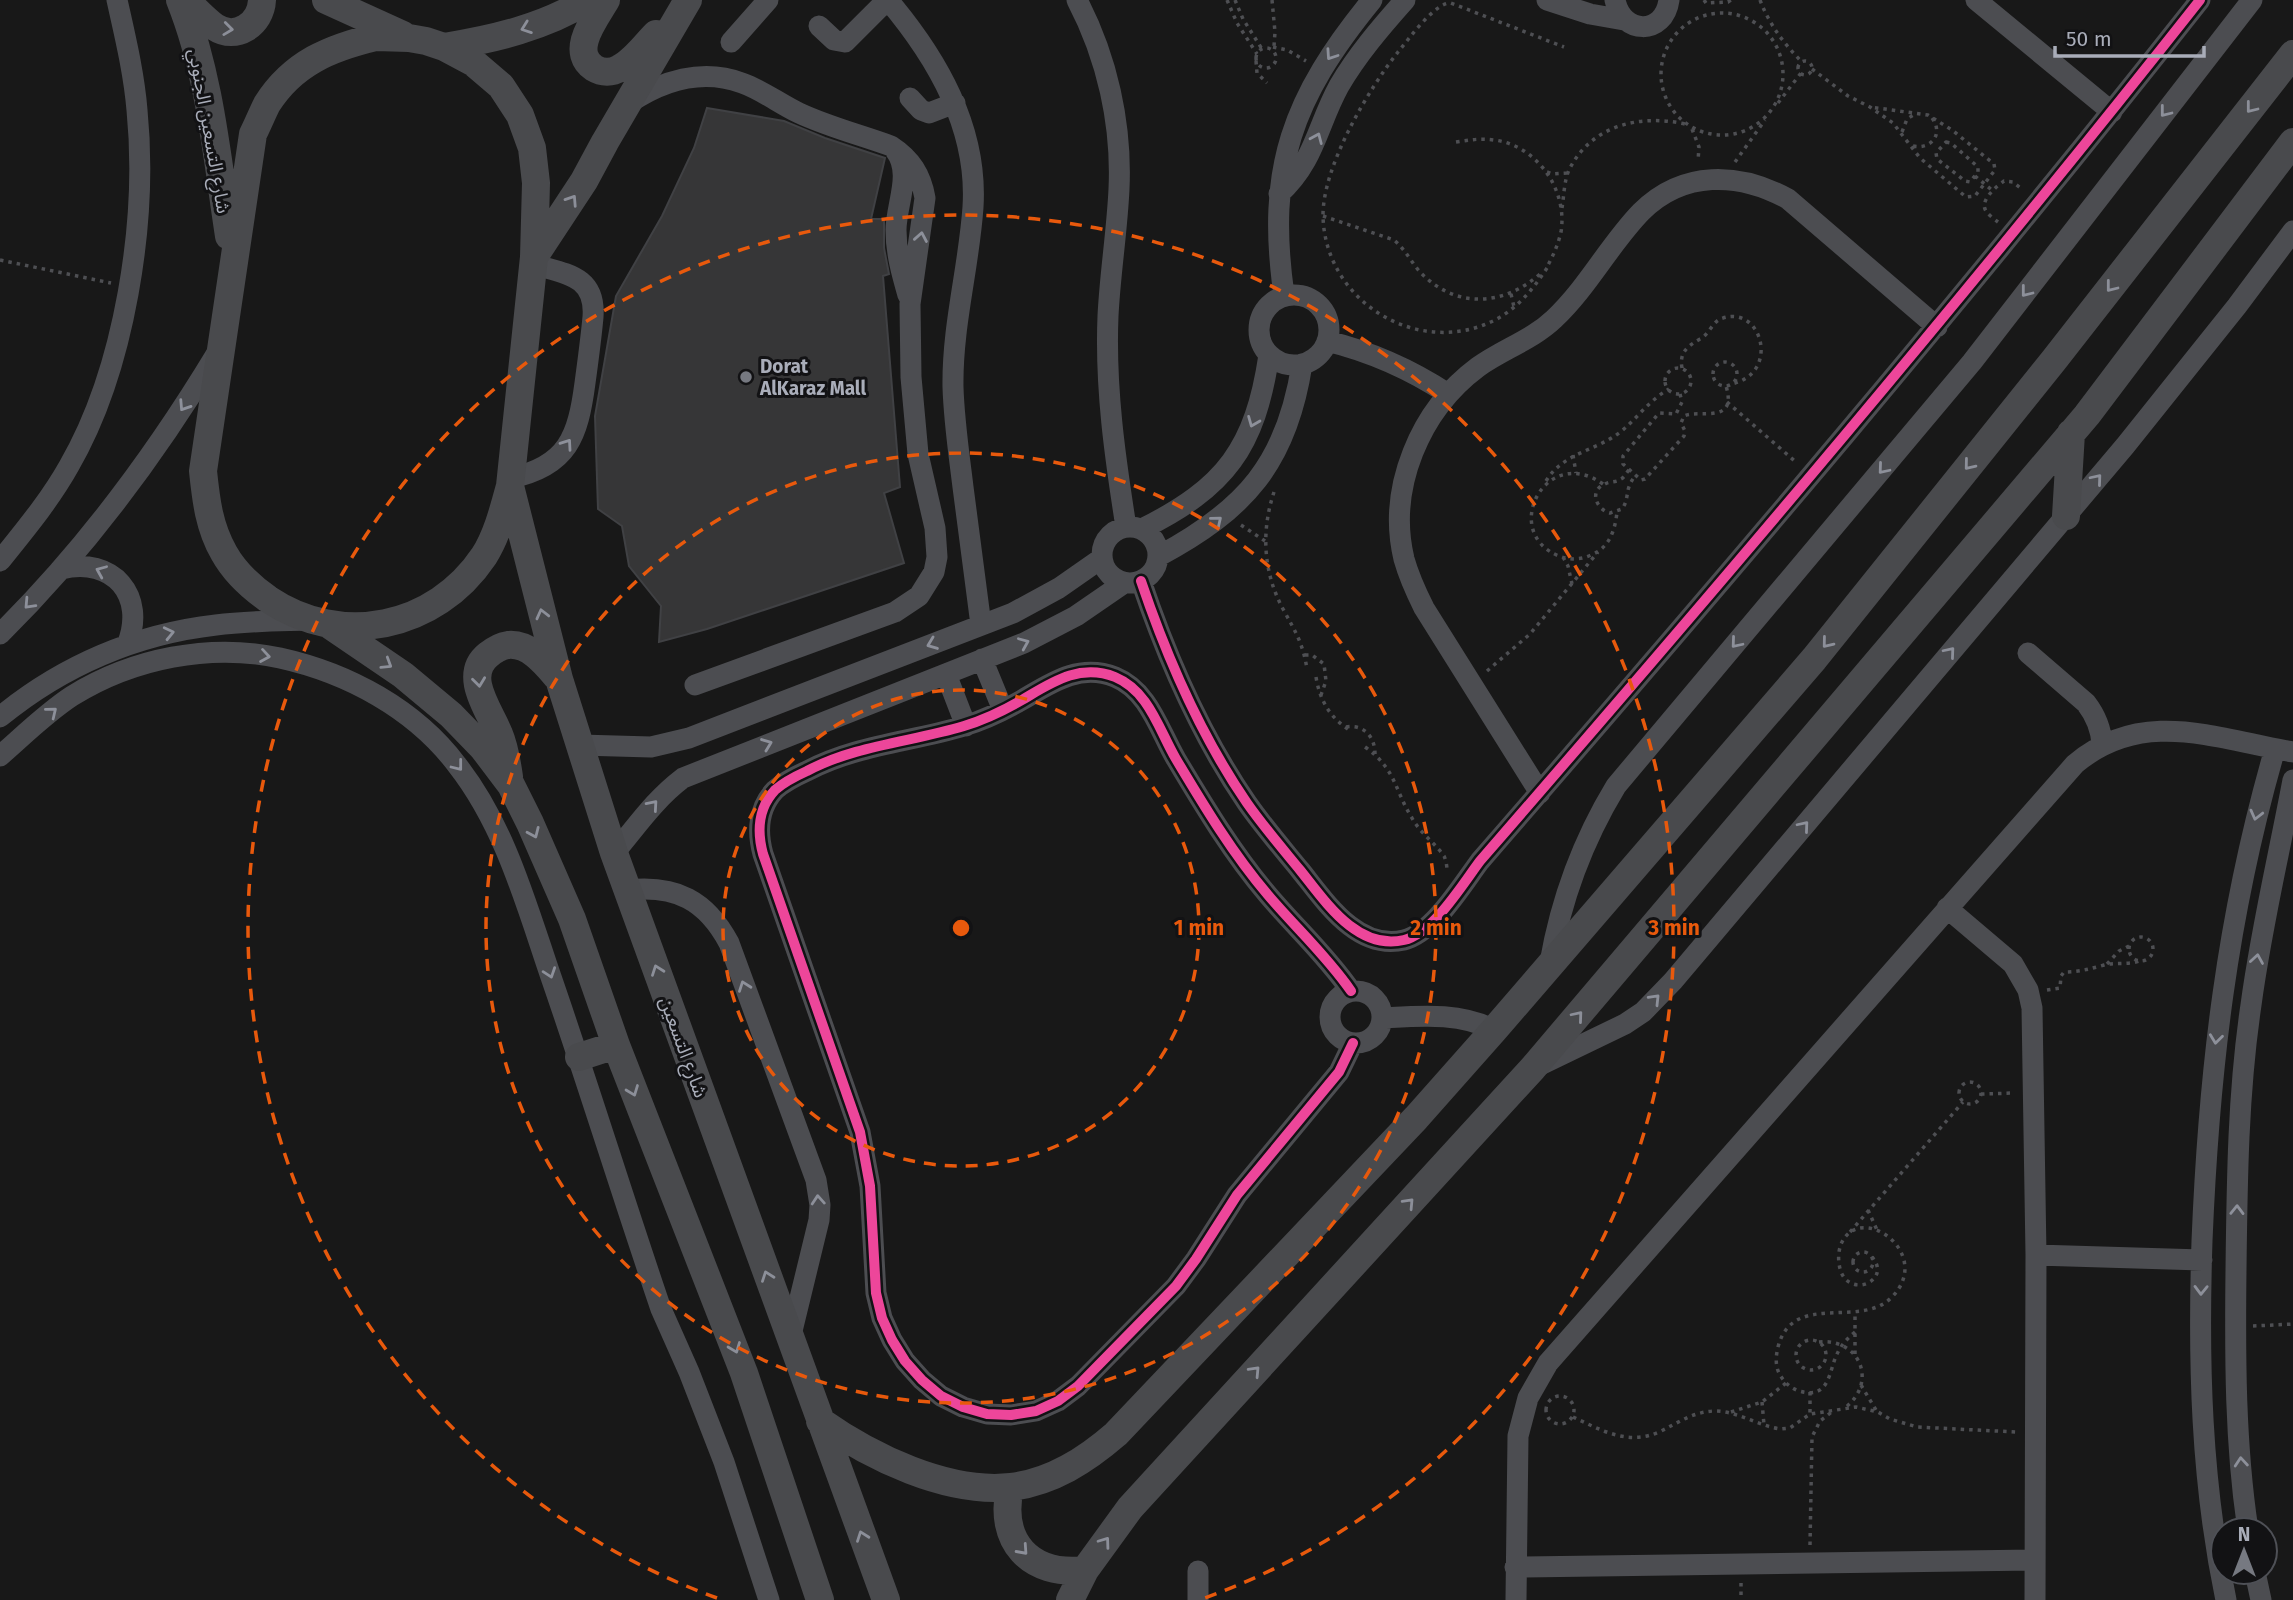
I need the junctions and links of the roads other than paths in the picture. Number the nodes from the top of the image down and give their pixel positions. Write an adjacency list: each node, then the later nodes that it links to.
1 (117, 0): 47 (street)
2 (180, 0): 33 (main road, شارع التسعين الجنوبي)
3 (186, 0): 4 (main road, one-way to 4)
4 (262, 0)
5 (326, 0): 21 (main road)
6 (588, 0): 23 (main road, one-way to 23)
7 (606, 0): 18 (main road)
8 (768, 0): 22 (street)
9 (888, 0): 20 (street); 26 (street)
10 (1077, 0): 44 (street)
11 (1371, 0): 30 (street, one-way to 30)
12 (1405, 0): 30 (street, one-way to 12)
13 (1547, 0): 19 (street)
14 (1669, 0): 19 (street)
15 (1976, 0): 28 (street)
16 (2200, 0): 28 (street)
17 (2252, 0): 72 (street, one-way to 72)
18 (687, 1): 27 (main road)
19 (1619, 10)
20 (818, 26)
21 (408, 38): 23 (main road); 33 (main road)
22 (731, 42)
23 (444, 47): 32 (main road)
24 (2293, 54): 72 (main road, one-way to 72)
25 (910, 98): 26 (street)
26 (955, 103): 51 (street)
27 (627, 104): 32 (main road, one-way to 27); 58 (street)
28 (2112, 112): 35 (street)
29 (2293, 142): 41 (main road)
30 (1279, 194): 34 (street)
31 (2293, 231): 43 (street, one-way to 31)
32 (534, 261): 42 (main road); 42 (street, one-way to 32)
33 (233, 263): 37 (main road)
34 (1284, 295): 36 (street); 38 (street)
35 (1937, 327): 40 (street); 68 (street)
36 (1327, 341): 39 (street); 40 (street)
37 (220, 348): 48 (street, one-way to 48); 50 (main road)
38 (1269, 355): 39 (street); 44 (street, one-way to 44)
39 (1302, 364): 45 (street, one-way to 39)
40 (1448, 394): 68 (street)
41 (2071, 433): 43 (main road); 79 (main road, one-way to 41)
42 (510, 482): 50 (main road); 57 (main road, شارع التسعين, one-way to 42)
43 (2066, 516): 79 (street, one-way to 43)
44 (1134, 528): 45 (street); 46 (street)
45 (1159, 556): 49 (street)
46 (1102, 558): 49 (street); 51 (street)
47 (0, 561)
48 (61, 569): 52 (street, one-way to 52); 53 (street, one-way to 48)
49 (1133, 582): 55 (street, one-way to 49); 68 (street)
50 (320, 623): 53 (street, one-way to 50); 67 (main road, one-way to 67)
51 (981, 625): 63 (street, one-way to 63)
52 (0, 634)
53 (127, 645): 60 (street)
54 (2028, 653): 62 (street)
55 (982, 659): 56 (street); 59 (street)
56 (946, 674): 61 (street); 69 (street, one-way to 56)
57 (559, 679): 63 (main road, شارع التسعين); 67 (main road, one-way to 67)
58 (695, 685)
59 (1003, 710): 61 (street); 73 (street)
60 (0, 717)
61 (966, 726): 76 (street)
62 (2102, 744): 64 (street); 71 (street)
63 (580, 745): 69 (main road, شارع التسعين)
64 (2284, 751): 81 (street, one-way to 81)
65 (0, 756): 78 (street, one-way to 78)
66 (2293, 780): 85 (street, one-way to 66)
67 (511, 785): 77 (main road, one-way to 77)
68 (1539, 793)
69 (614, 853): 70 (main road, شارع التسعين)
70 (628, 890): 82 (main road, شارع التسعين, one-way to 70); 82 (street, one-way to 70)
71 (1947, 908): 80 (street); 87 (street)
72 (1550, 963): 75 (main road)
73 (1351, 991): 74 (street); 76 (street)
74 (1382, 1018): 75 (street); 76 (street)
75 (1494, 1030): 84 (main road)
76 (1353, 1043)
77 (615, 1045): 78 (main road); 91 (main road, one-way to 91)
78 (579, 1057): 90 (street)
79 (1533, 1068): 88 (main road, one-way to 79)
80 (2036, 1255): 81 (street); 86 (street)
81 (2202, 1259): 97 (street, one-way to 97)
82 (790, 1339): 83 (main road, شارع التسعين)
83 (820, 1421): 84 (main road); 92 (main road, شارع التسعين, one-way to 83)
84 (1010, 1487): 88 (main road, one-way to 88)
85 (2247, 1516)
86 (2035, 1560): 87 (street); 96 (street)
87 (1516, 1567): 95 (street)
88 (1085, 1570): 93 (main road)
89 (1198, 1571): 94 (street)
90 (769, 1600)
91 (820, 1600)
92 (886, 1600)
93 (1070, 1600)
94 (1198, 1600)
95 (1516, 1600)
96 (2035, 1600)
97 (2227, 1600)

